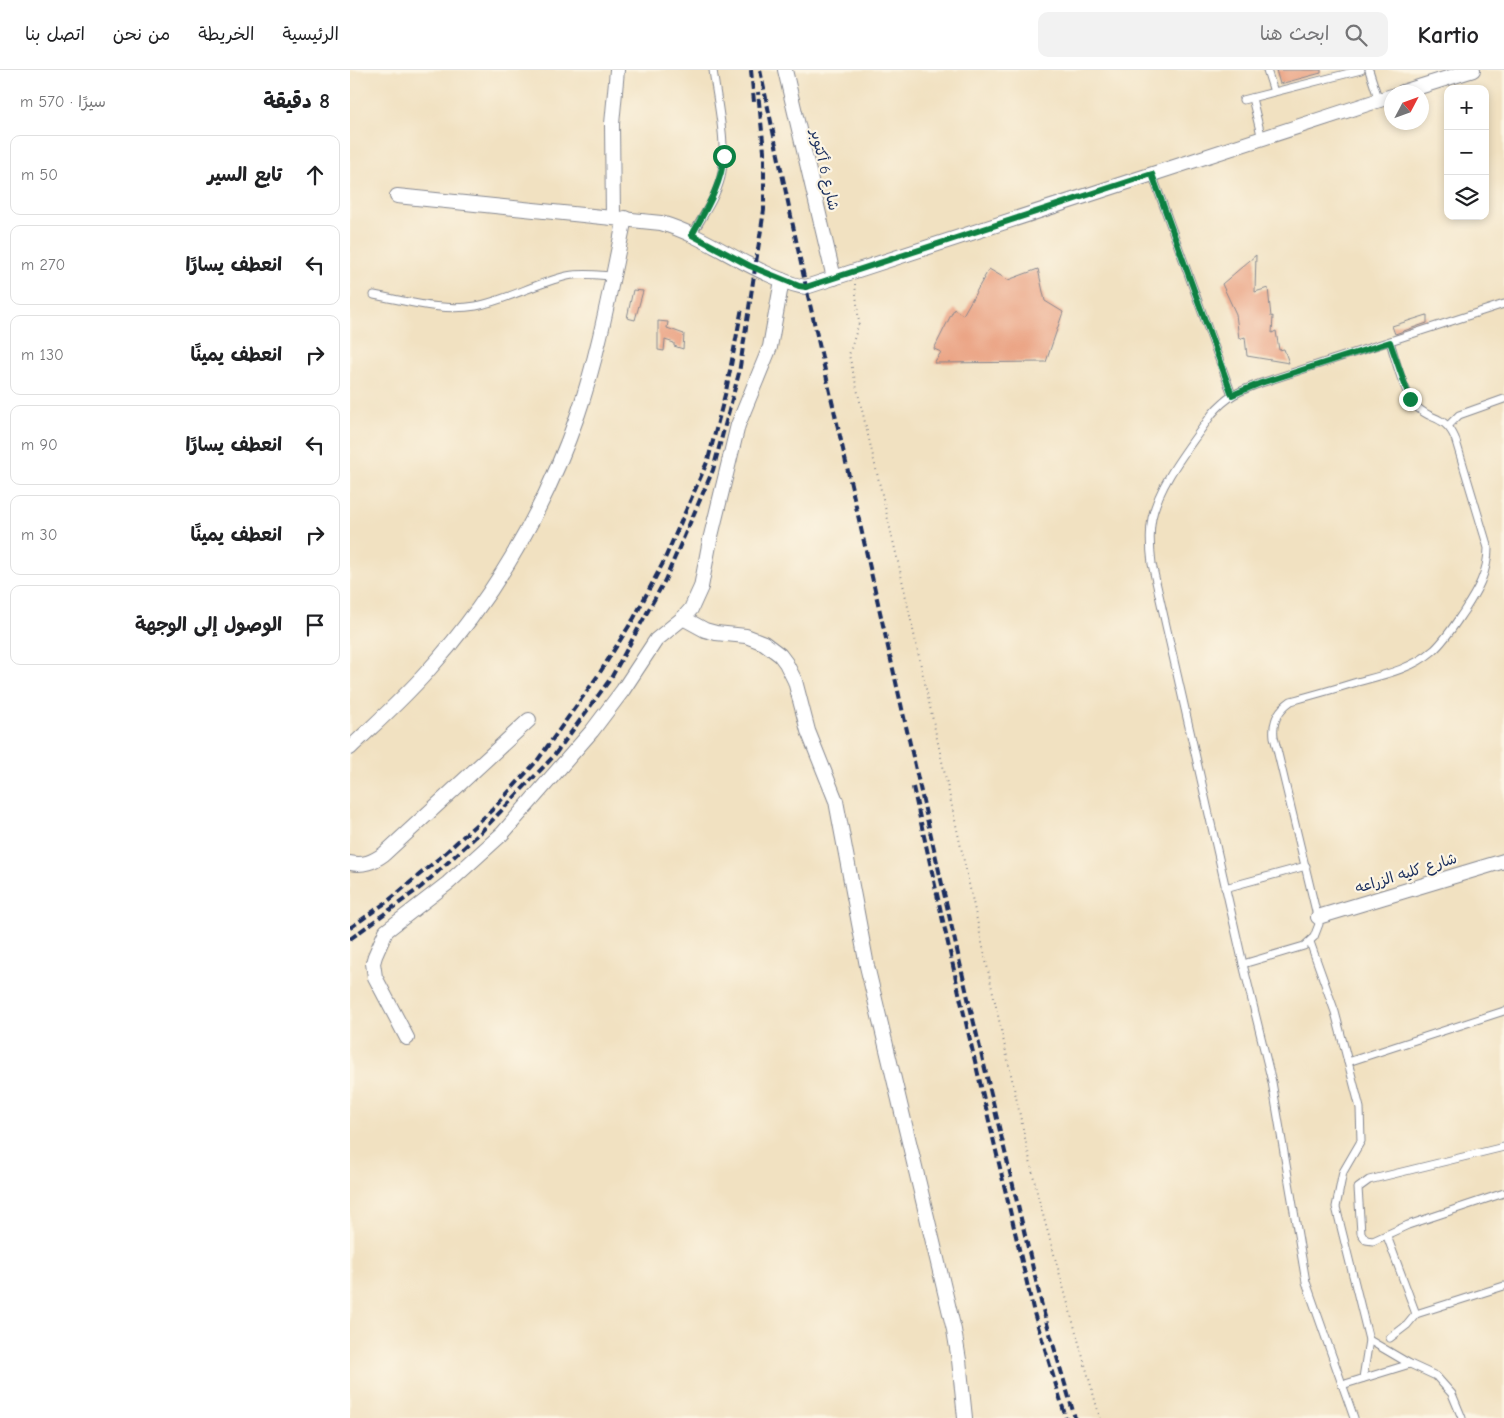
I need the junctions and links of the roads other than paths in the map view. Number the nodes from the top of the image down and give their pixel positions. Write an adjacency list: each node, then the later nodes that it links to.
1 (617, 70): 18 (street)
2 (714, 70): 19 (lane)
3 (785, 70): 21 (street, شارع 6 أكتوبر)
4 (1268, 70): 10 (lane)
5 (1361, 70): 8 (lane)
6 (1369, 70): 11 (lane)
7 (1473, 70): 9 (street)
8 (1345, 72): 10 (lane)
9 (1425, 85)
10 (1274, 92): 12 (lane)
11 (1384, 96)
12 (1252, 98): 14 (lane); 15 (lane)
13 (1384, 98): 15 (street)
14 (1243, 100)
15 (1262, 139): 16 (street)
16 (1152, 174): 21 (street); 26 (lane)
17 (397, 196): 18 (street)
18 (619, 218): 19 (street); 20 (street)
19 (692, 235): 22 (street)
20 (613, 276): 23 (lane); 31 (street)
21 (834, 278): 22 (street)
22 (782, 280): 29 (street)
23 (374, 295)
24 (1504, 304): 25 (lane)
25 (1390, 342): 26 (lane); 28 (lane)
26 (1232, 395): 35 (lane)
27 (1504, 398): 28 (lane)
28 (1448, 426): 34 (lane)
29 (683, 618): 40 (street); 52 (street)
30 (529, 720): 33 (street)
31 (350, 748)
32 (1504, 861): 36 (street, شارع كليه الزراعه)
33 (350, 863)
34 (1306, 866): 35 (lane); 36 (lane)
35 (1225, 888): 38 (lane)
36 (1318, 917): 37 (lane)
37 (1310, 942): 38 (lane); 41 (lane)
38 (1243, 964): 51 (lane)
39 (1504, 1011): 41 (lane)
40 (407, 1038)
41 (1348, 1062): 48 (lane)
42 (1504, 1147): 44 (lane)
43 (1504, 1193): 44 (lane)
44 (1387, 1236): 46 (lane)
45 (1504, 1286): 46 (lane)
46 (1416, 1314): 47 (lane)
47 (1390, 1338)
48 (1369, 1340): 49 (lane); 50 (lane)
49 (1410, 1364): 50 (lane); 54 (lane)
50 (1363, 1378): 51 (lane)
51 (1342, 1385): 53 (lane)
52 (965, 1418)
53 (1354, 1418)
54 (1462, 1418)

